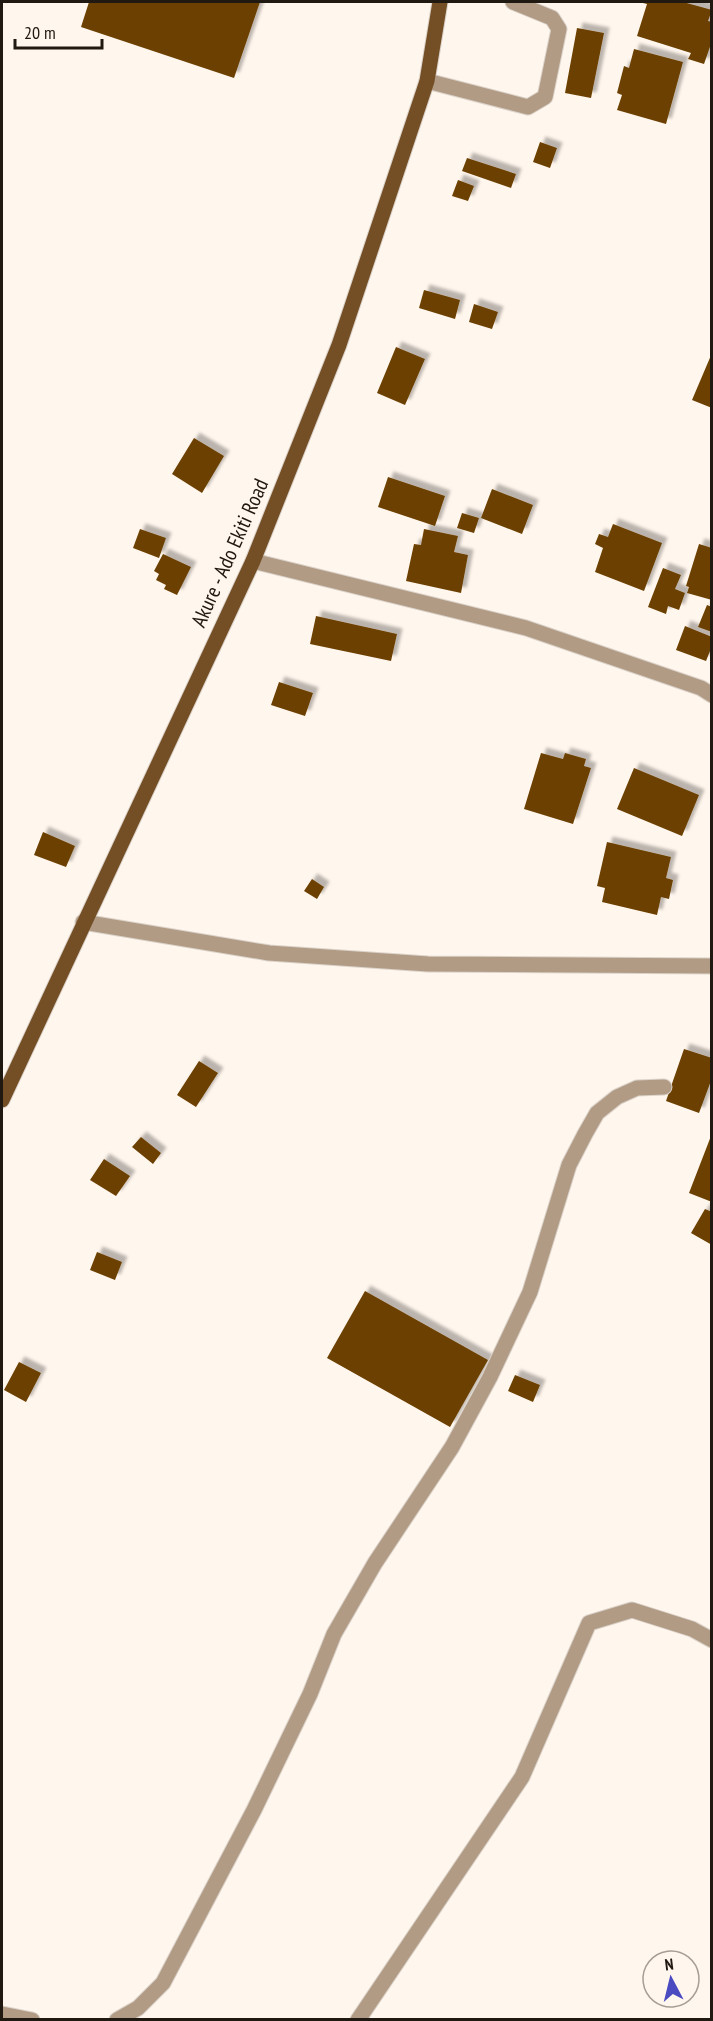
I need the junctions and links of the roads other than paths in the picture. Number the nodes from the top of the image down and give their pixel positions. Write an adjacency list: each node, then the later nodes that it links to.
1 (440, 2): 3 (main road, Akure - Ado Ekiti Road)
2 (513, 2): 3 (street)
3 (427, 81): 4 (main road, Akure - Ado Ekiti Road)
4 (253, 561): 5 (street); 6 (main road, Akure - Ado Ekiti Road)
5 (711, 695)
6 (83, 922): 7 (street); 9 (main road, Akure - Ado Ekiti Road)
7 (711, 966)
8 (664, 1087): 13 (street)
9 (2, 1100)
10 (711, 1640): 14 (street)
11 (2, 2014): 12 (street)
12 (32, 2019)
13 (117, 2019)
14 (358, 2019)

